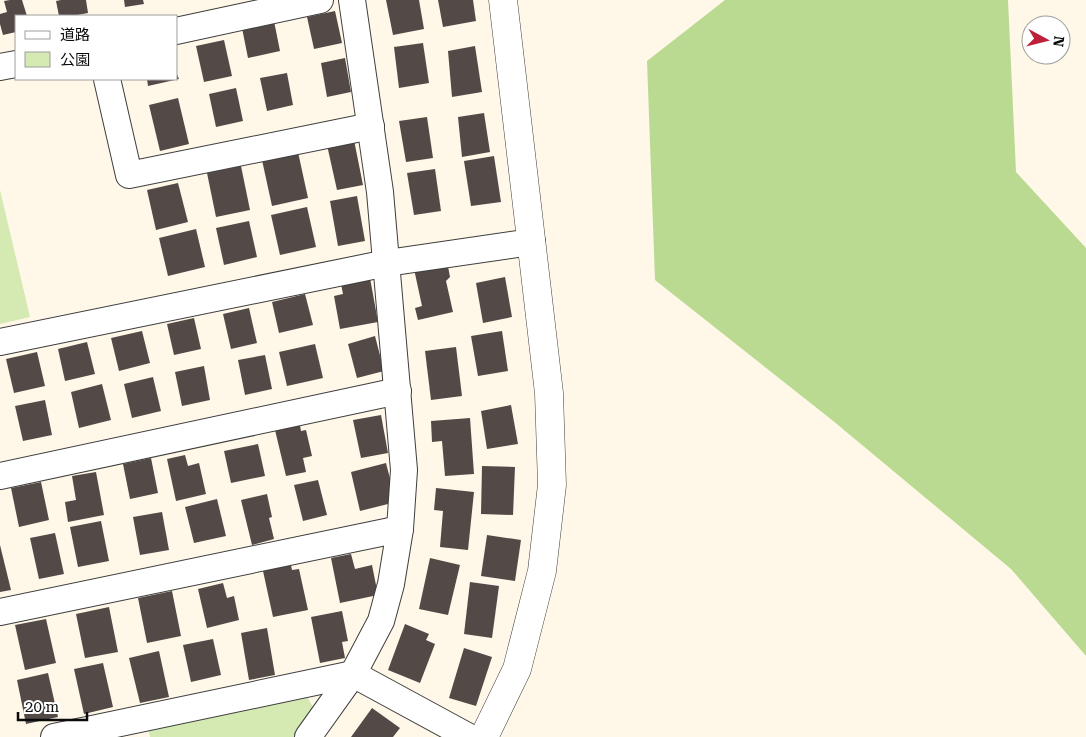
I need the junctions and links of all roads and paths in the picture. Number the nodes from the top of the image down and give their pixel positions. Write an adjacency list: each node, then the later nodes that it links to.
1 (320, 0): 4 (street)
2 (352, 0): 8 (street)
3 (503, 0): 9 (street)
4 (178, 31)
5 (15, 64): 6 (street)
6 (0, 68)
7 (107, 80): 8 (street)
8 (371, 126): 10 (street)
9 (532, 242): 10 (street); 20 (street)
10 (387, 263): 11 (street); 12 (street)
11 (0, 342)
12 (398, 392): 13 (street); 14 (street)
13 (0, 476)
14 (400, 530): 15 (street); 16 (street)
15 (0, 612)
16 (354, 674): 17 (street); 18 (street); 19 (street)
17 (54, 737)
18 (308, 737)
19 (469, 737)
20 (484, 737)

